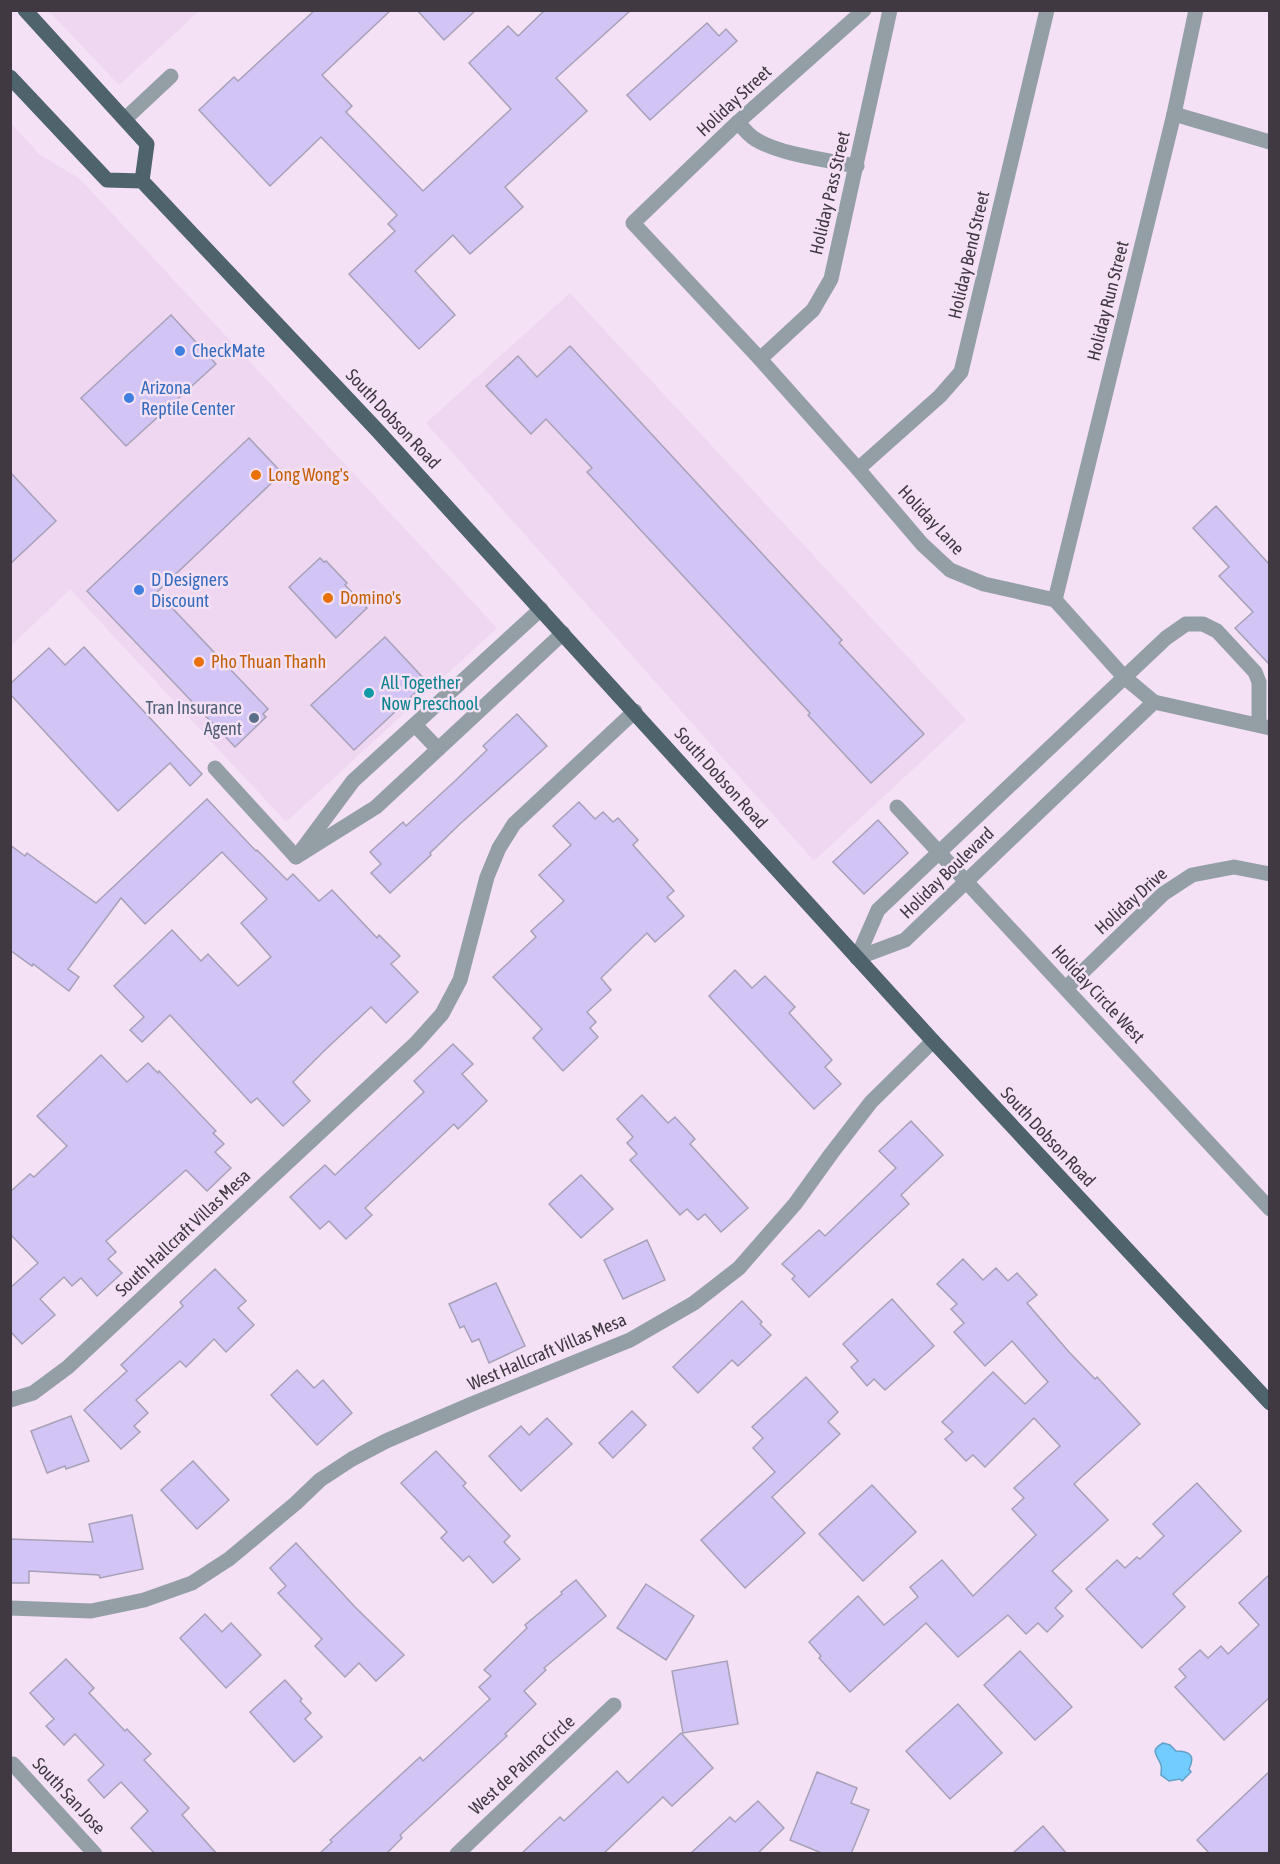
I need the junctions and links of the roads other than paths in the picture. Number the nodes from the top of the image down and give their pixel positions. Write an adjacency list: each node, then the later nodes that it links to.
1 (25, 10): 9 (main road)
2 (864, 10): 10 (street, Holiday Street)
3 (891, 10): 12 (street, Holiday Pass Street)
4 (1047, 10): 16 (street, Holiday Bend Street)
5 (1196, 10): 8 (street, Holiday Run Street)
6 (171, 76): 9 (street)
7 (10, 77): 13 (main road)
8 (1174, 114): 11 (street); 17 (street, Holiday Run Street)
9 (125, 119): 13 (main road)
10 (738, 122): 12 (street); 14 (street, Holiday Street)
11 (1269, 142)
12 (857, 166): 15 (street, Holiday Pass Street)
13 (142, 181): 18 (main road, South Dobson Road)
14 (633, 223): 15 (street, Holiday Lane)
15 (760, 359): 16 (street, Holiday Lane)
16 (858, 469): 17 (street, Holiday Lane)
17 (1055, 600): 20 (street)
18 (541, 609): 19 (main road, South Dobson Road); 23 (street)
19 (563, 633): 22 (main road, South Dobson Road); 25 (street)
20 (1124, 677): 21 (street); 24 (street, Holiday Boulevard); 28 (street, Holiday Boulevard)
21 (1154, 702): 24 (street); 31 (street, Holiday Boulevard)
22 (635, 711): 32 (main road, South Dobson Road); 36 (street, South Hallcraft Villas Mesa)
23 (415, 724): 25 (street); 29 (street)
24 (1264, 727)
25 (438, 749): 29 (street)
26 (215, 768): 29 (street)
27 (897, 807): 28 (street, Holiday Circle West)
28 (939, 851): 31 (street, Holiday Circle West); 32 (street, Holiday Boulevard)
29 (296, 857)
30 (1269, 874): 33 (street, Holiday Drive)
31 (966, 881): 32 (street, Holiday Boulevard); 33 (street, Holiday Circle West)
32 (857, 958): 34 (main road, South Dobson Road)
33 (1066, 988): 35 (street, Holiday Circle West)
34 (933, 1041): 37 (main road, South Dobson Road); 38 (street, West Hallcraft Villas Mesa)
35 (1269, 1209)
36 (10, 1400)
37 (1269, 1403)
38 (10, 1608)
39 (614, 1705): 42 (street, West de Palma Circle)
40 (12, 1766): 41 (street, South San Jose)
41 (95, 1854)
42 (457, 1854)

